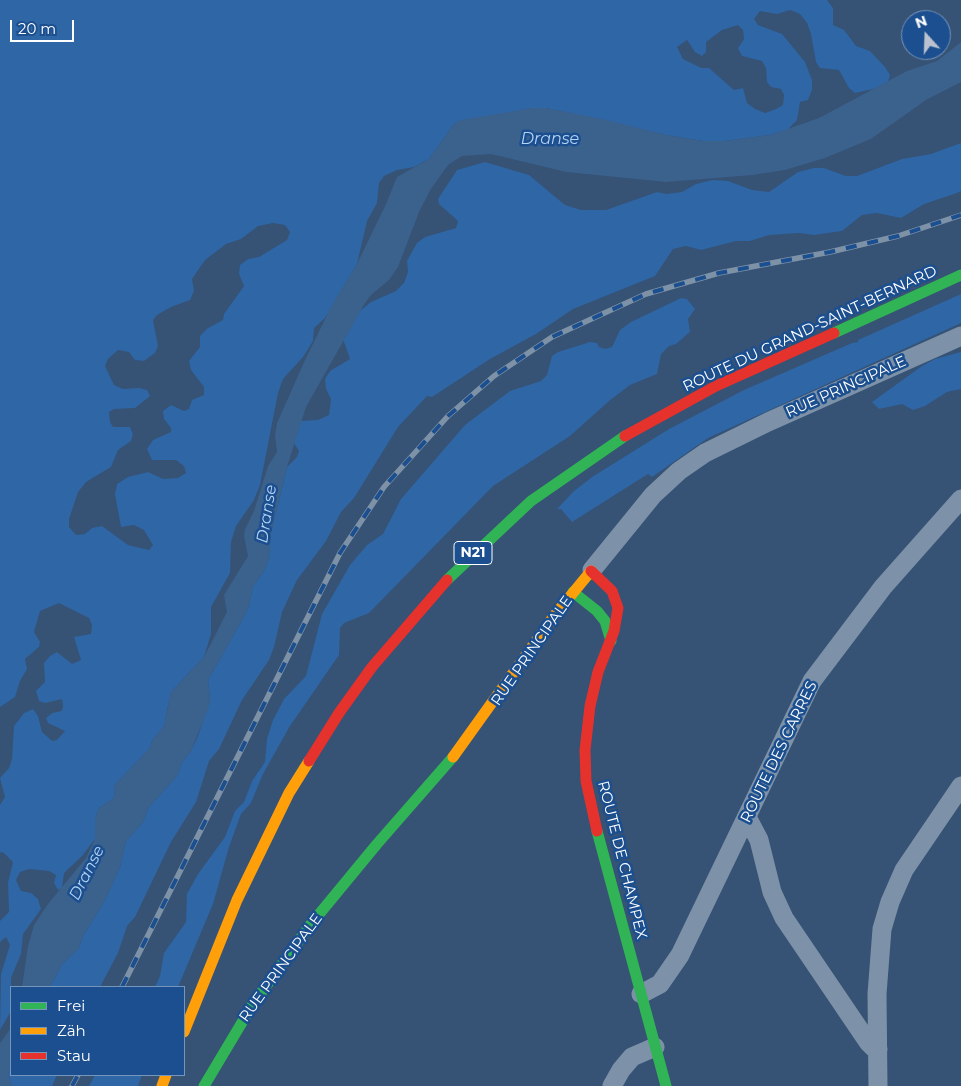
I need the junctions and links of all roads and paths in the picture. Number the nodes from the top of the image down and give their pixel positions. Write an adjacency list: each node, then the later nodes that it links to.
1 (961, 276): 10 (street, ROUTE DU GRAND-SAINT-BERNARD / N21)
2 (961, 336): 4 (street, RUE PRINCIPALE)
3 (961, 499): 8 (street, ROUTE DES CARRES)
4 (592, 570): 5 (street, RUE PRINCIPALE); 6 (street, ROUTE DE CHAMPEX)
5 (573, 592): 6 (street); 13 (street, RUE PRINCIPALE)
6 (610, 641): 9 (street, ROUTE DE CHAMPEX)
7 (961, 786): 12 (street)
8 (747, 817): 9 (street, ROUTE DES CARRES); 12 (street)
9 (641, 994): 11 (street, ROUTE DE CHAMPEX)
10 (185, 1030)
11 (655, 1047): 14 (street); 15 (street, ROUTE DE CHAMPEX)
12 (878, 1048): 16 (street)
13 (204, 1086)
14 (612, 1086)
15 (666, 1086)
16 (878, 1086)

